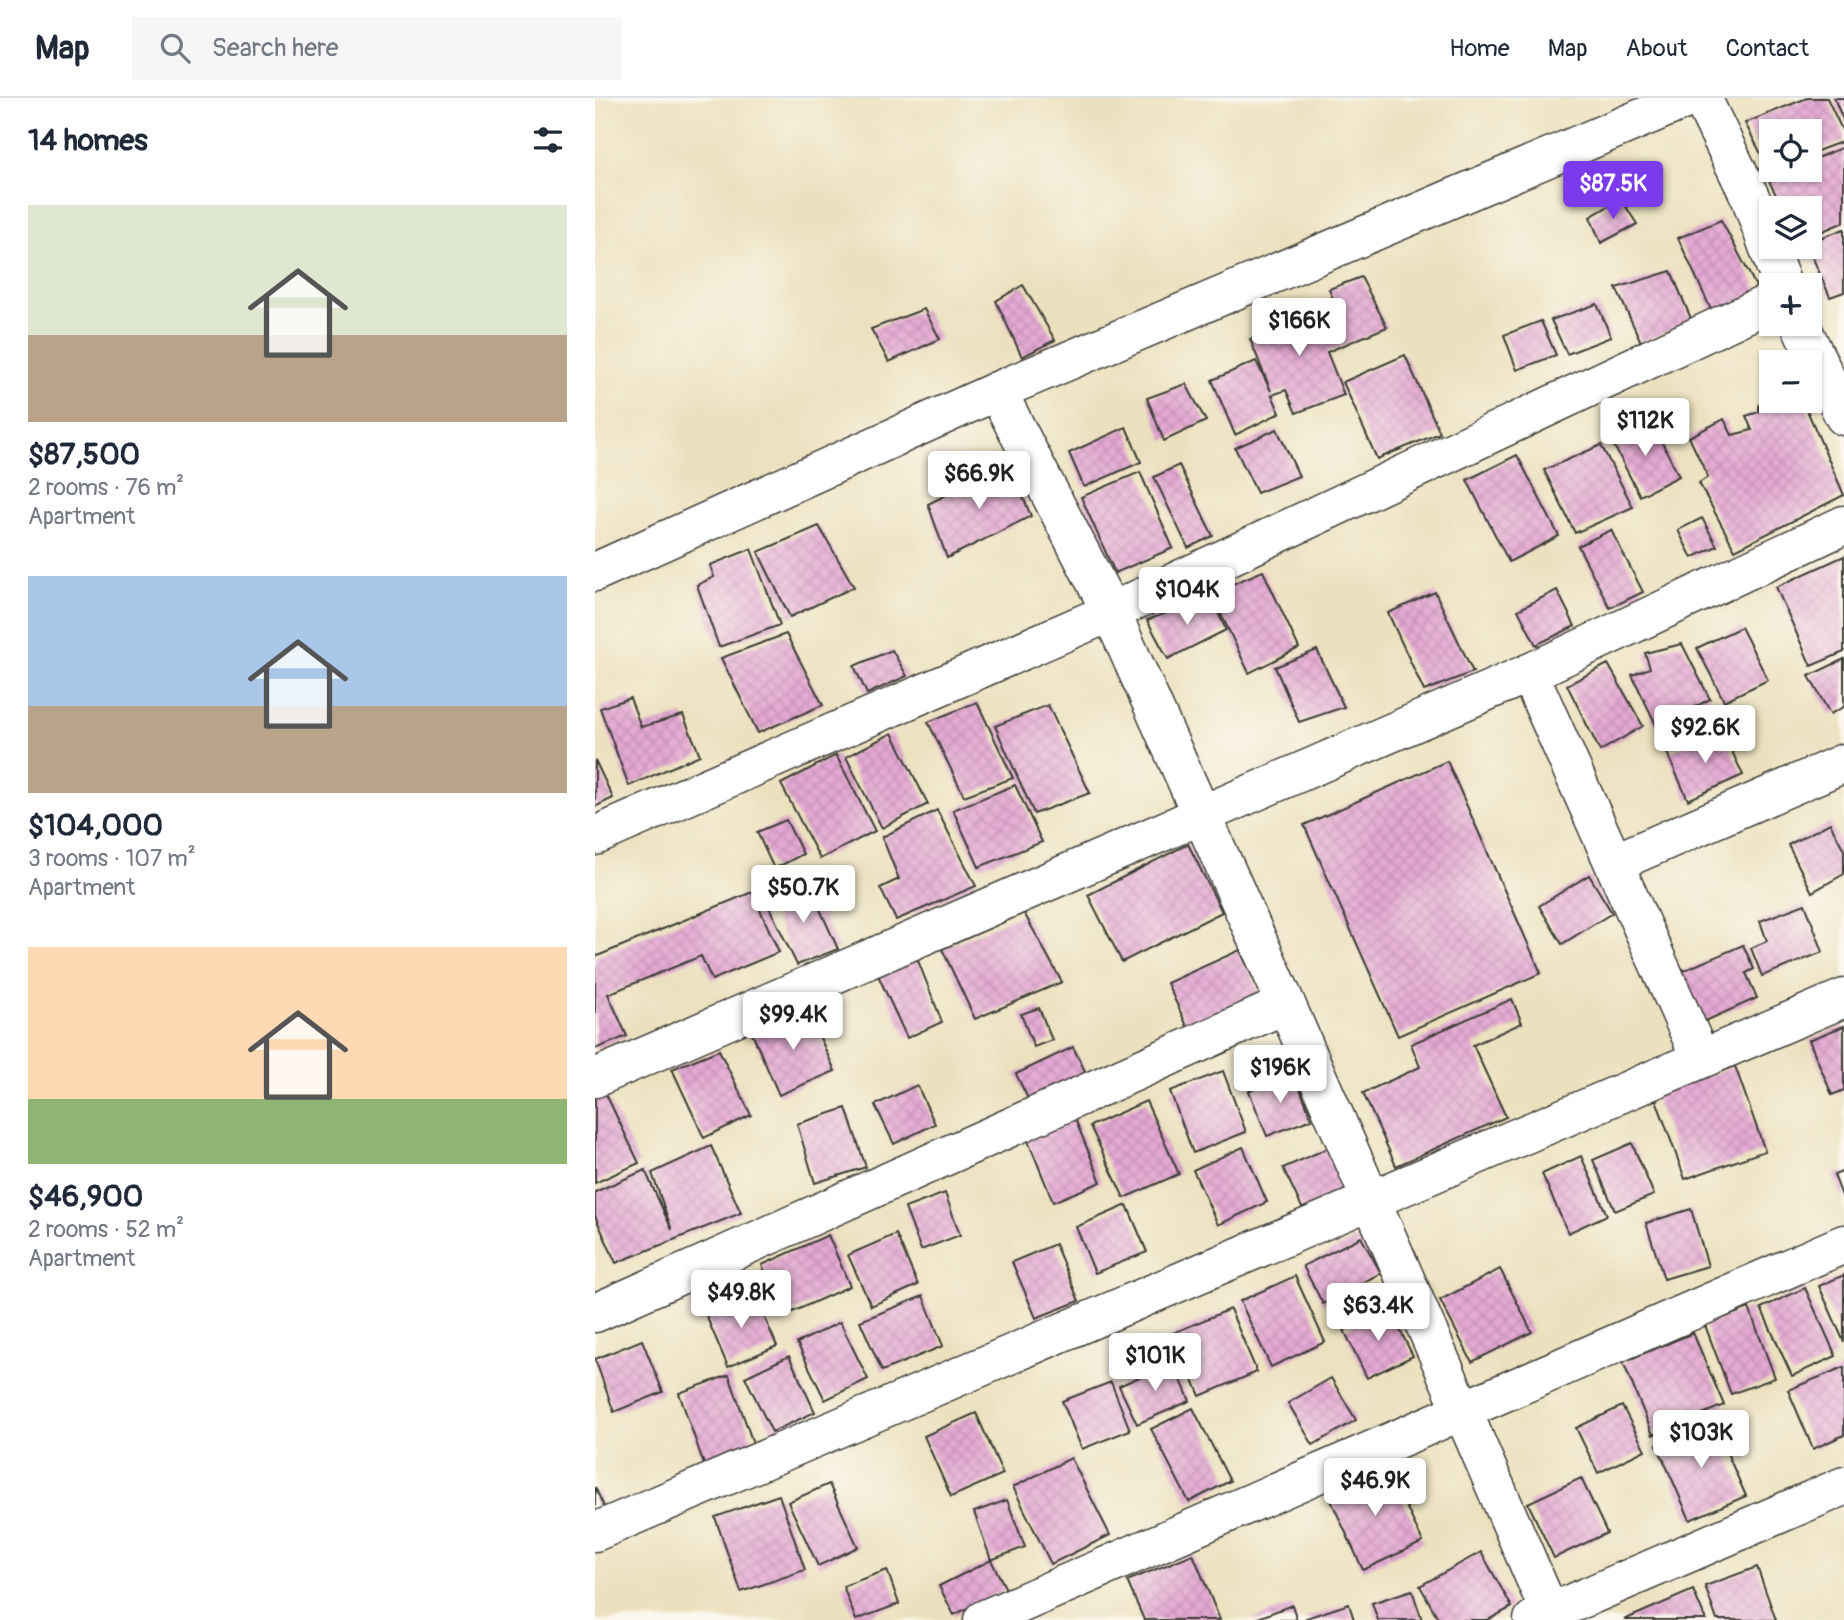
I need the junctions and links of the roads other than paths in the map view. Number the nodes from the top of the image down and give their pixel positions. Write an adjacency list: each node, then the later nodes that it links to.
1 (1689, 98): 6 (street)
2 (1702, 98): 3 (street)
3 (1779, 273)
4 (1759, 308): 10 (street)
5 (1806, 336): 7 (street)
6 (997, 391): 9 (street); 10 (street)
7 (1844, 416)
8 (1844, 525): 11 (street)
9 (595, 572)
10 (1111, 612): 13 (street); 14 (street)
11 (1529, 673): 13 (street); 15 (street)
12 (1844, 763): 15 (street)
13 (1202, 817): 17 (street); 19 (street)
14 (595, 836)
15 (1614, 863): 18 (street)
16 (1844, 998): 18 (street)
17 (1286, 1004): 20 (street); 22 (street)
18 (1701, 1059): 20 (street)
19 (595, 1078)
20 (1370, 1198): 23 (street); 25 (street)
21 (1844, 1244): 23 (street)
22 (595, 1312)
23 (1462, 1410): 26 (street); 27 (street)
24 (1844, 1486): 26 (street)
25 (595, 1532)
26 (1542, 1616)
27 (983, 1620)

